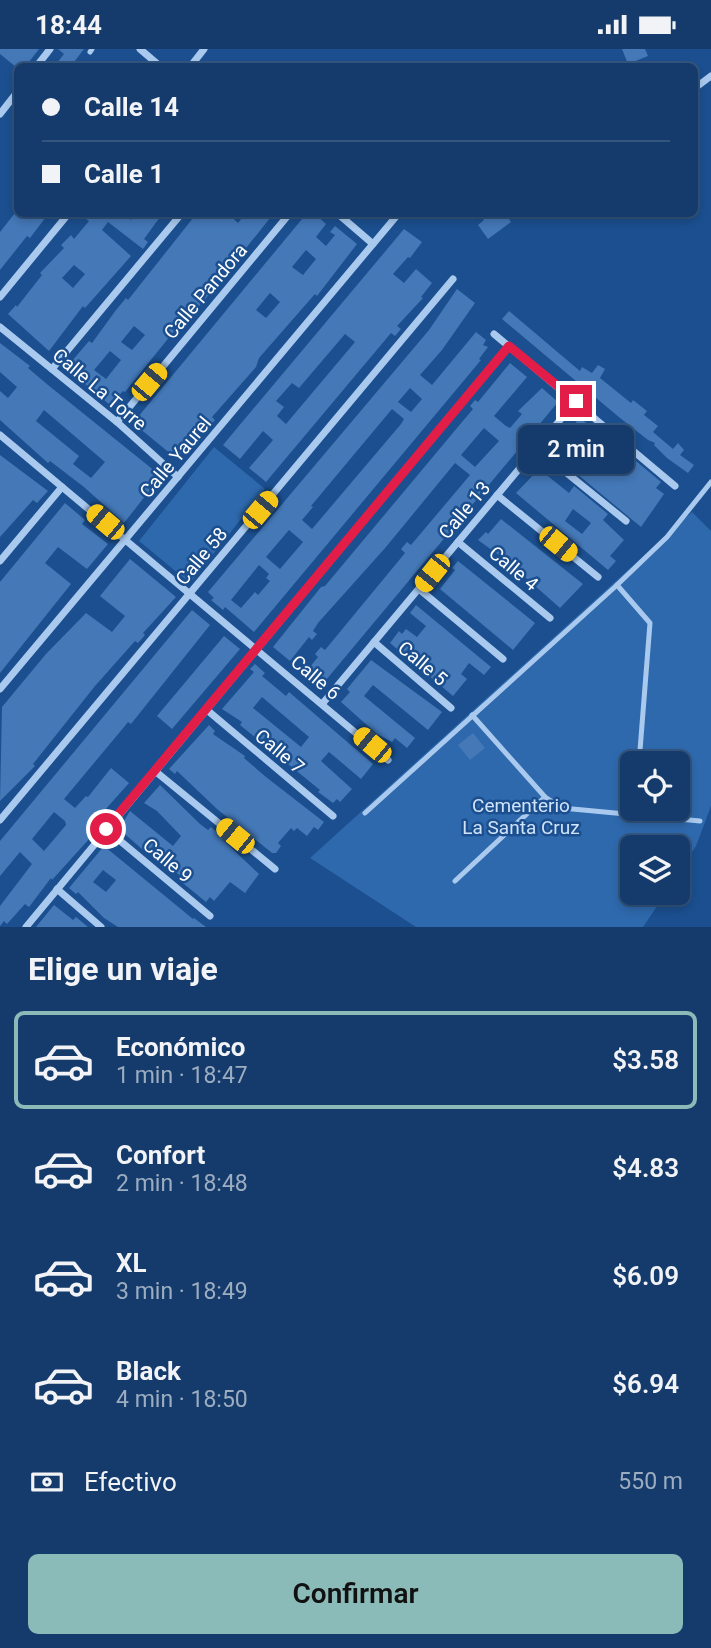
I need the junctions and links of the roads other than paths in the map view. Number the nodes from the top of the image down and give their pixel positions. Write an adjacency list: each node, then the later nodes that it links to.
1 (50, 49): 4 (street)
2 (140, 49): 5 (street)
3 (204, 49): 6 (street)
4 (39, 63)
5 (156, 63)
6 (193, 63)
7 (14, 96): 8 (street)
8 (0, 114)
9 (66, 217): 16 (street)
10 (179, 217): 20 (street)
11 (287, 217): 22 (street, Calle Pandora)
12 (342, 217): 14 (street)
13 (396, 217): 14 (street, Calle Yaurel)
14 (373, 244): 25 (street, Calle Yaurel)
15 (453, 279): 37 (street, Calle 58)
16 (0, 297)
17 (0, 327): 20 (street, Calle La Torre)
18 (494, 334): 19 (street)
19 (509, 346): 21 (street); 40 (street)
20 (52, 369): 22 (street, Calle La Torre)
21 (576, 401): 24 (street, Calle 13); 27 (street)
22 (117, 422): 25 (street, Calle La Torre)
23 (0, 435): 28 (street, Calle 6)
24 (537, 449): 29 (street, Calle 13); 30 (street)
25 (178, 477): 31 (street, Calle Yaurel)
26 (711, 482): 35 (lane)
27 (675, 486)
28 (62, 487): 31 (street, Calle 6); 33 (street)
29 (497, 495): 32 (street, Calle 13); 34 (street)
30 (626, 520)
31 (126, 540): 37 (street, Calle 6); 42 (street, Calle Yaurel)
32 (458, 542): 36 (street, Calle 13); 38 (street, Calle 4)
33 (0, 561)
34 (598, 577)
35 (617, 585): 46 (lane); 47 (lane)
36 (419, 589): 39 (street, Calle 13); 41 (street)
37 (190, 594): 40 (street, Calle 6); 54 (street, Calle 58)
38 (550, 618)
39 (374, 642): 43 (street, Calle 13); 44 (street, Calle 5)
40 (256, 648): 43 (street, Calle 6); 45 (street)
41 (503, 659)
42 (0, 689)
43 (323, 703): 48 (street, Calle 6)
44 (451, 708)
45 (206, 710): 49 (street); 53 (street, Calle 7)
46 (472, 715): 50 (lane); 52 (lane)
47 (640, 751)
48 (388, 760)
49 (155, 771): 57 (street); 58 (street)
50 (545, 797): 51 (lane); 59 (lane)
51 (620, 811)
52 (365, 813)
53 (333, 816)
54 (0, 820)
55 (690, 820): 56 (lane)
56 (700, 821)
57 (106, 829): 60 (street); 61 (street, Calle 9)
58 (275, 869)
59 (455, 881)
60 (57, 890): 62 (street); 63 (street)
61 (210, 916)
62 (26, 927)
63 (101, 927)

